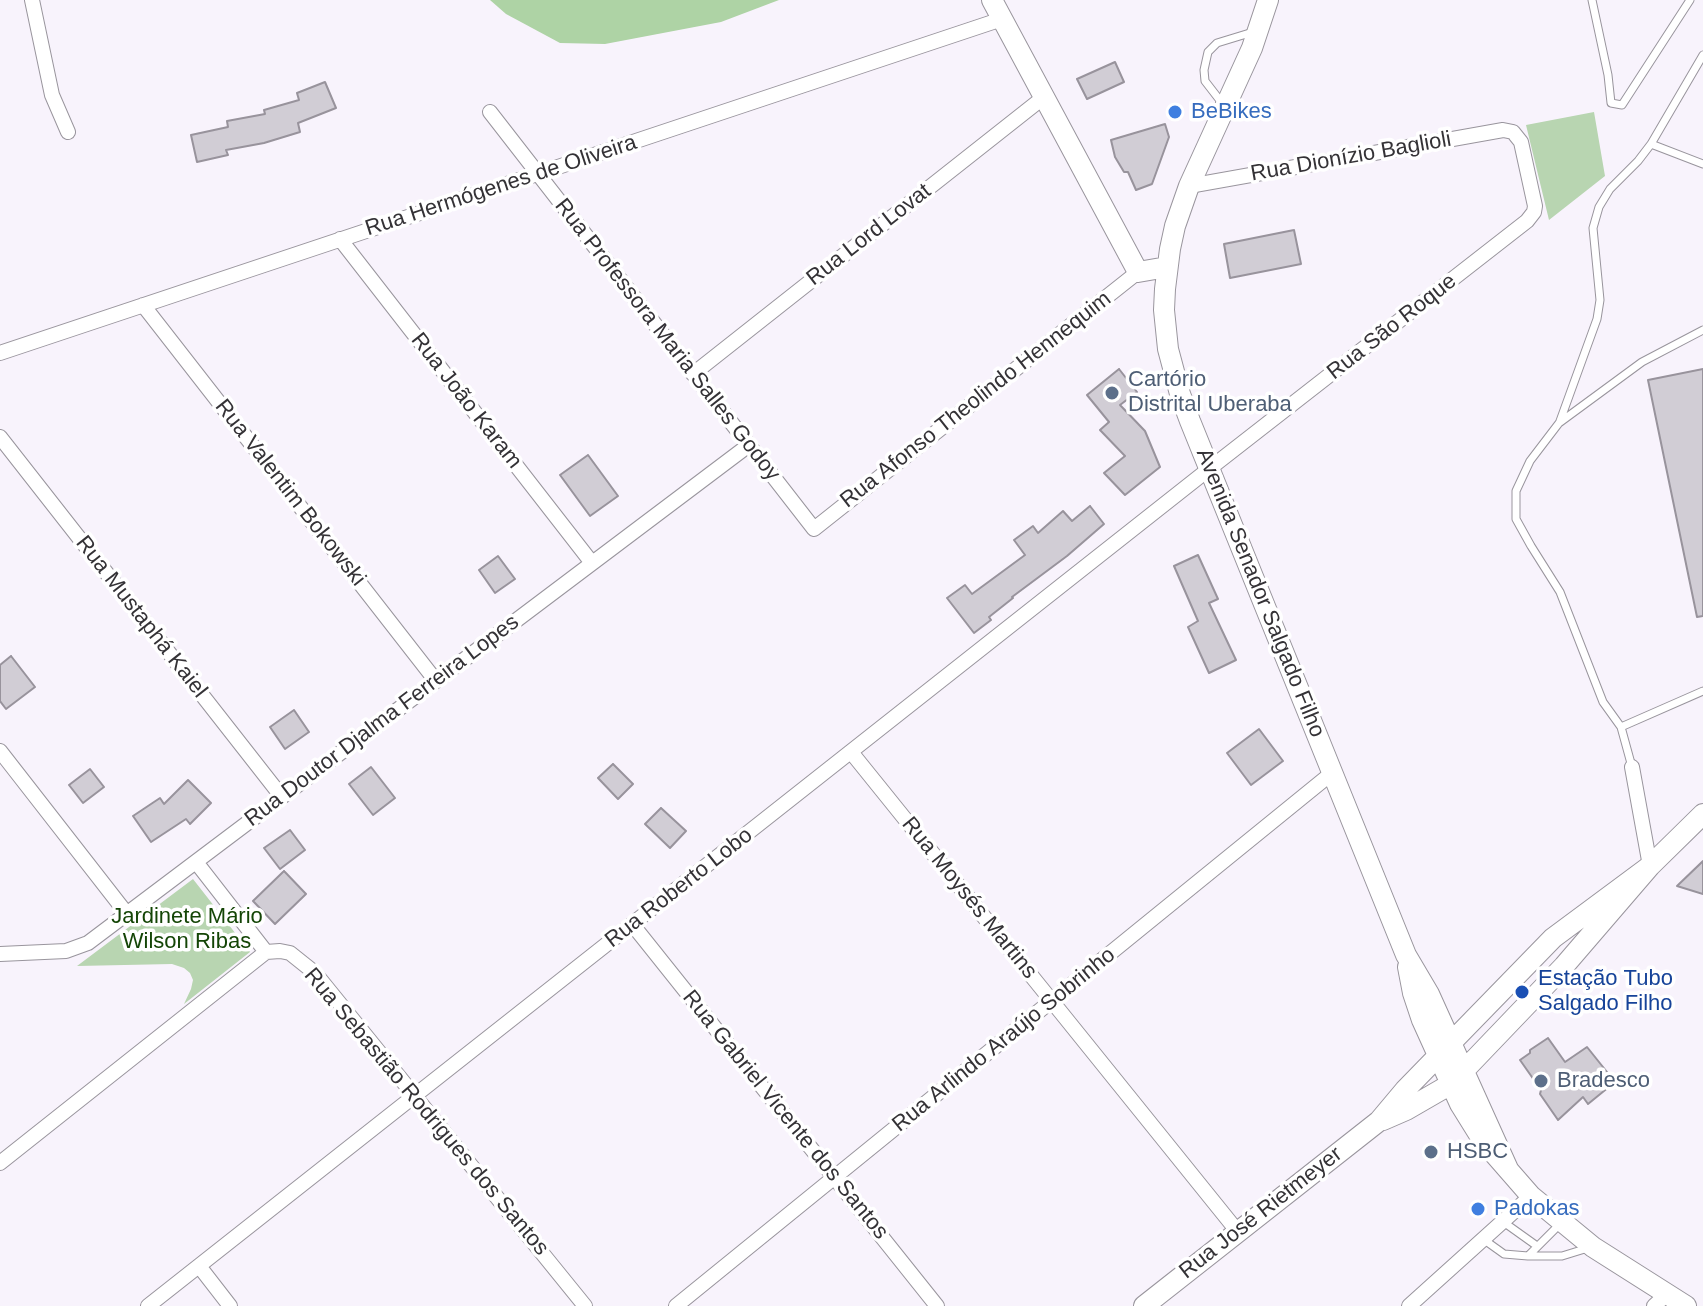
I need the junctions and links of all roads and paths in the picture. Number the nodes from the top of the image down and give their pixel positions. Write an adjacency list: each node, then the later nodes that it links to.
1 (32, 0): 12 (street)
2 (992, 0): 6 (main road)
3 (1268, 0): 7 (main road, Avenida Senador Salgado Filho)
4 (1592, 0): 5 (lane)
5 (1690, 0)
6 (1002, 19): 9 (main road); 15 (street, Rua Hermógenes de Oliveira)
7 (1259, 31): 10 (main road, Avenida Senador Salgado Filho); 10 (lane)
8 (1703, 55): 13 (lane)
9 (1044, 97): 20 (main road); 24 (street, Rua Lord Lovat)
10 (1225, 108): 16 (main road, Avenida Senador Salgado Filho)
11 (490, 112): 15 (street, Rua Professora Maria Salles Godoy)
12 (68, 132)
13 (1651, 144): 14 (lane); 25 (lane)
14 (1703, 164)
15 (538, 174): 18 (street, Rua Hermógenes de Oliveira); 24 (street, Rua Professora Maria Salles Godoy)
16 (1189, 186): 17 (street, Rua Dionízio Baglioli); 19 (main road, Avenida Senador Salgado Filho)
17 (1534, 212): 28 (street, Rua São Roque)
18 (340, 239): 21 (street, Rua Hermógenes de Oliveira); 30 (street, Rua João Karam)
19 (1167, 267): 20 (main road); 28 (main road, Avenida Senador Salgado Filho)
20 (1138, 272): 29 (street, Rua Afonso Theolindo Hennequim)
21 (143, 305): 23 (street, Rua Hermógenes de Oliveira); 31 (street, Rua Valentim Bokowski)
22 (1703, 330): 25 (lane)
23 (0, 353)
24 (693, 374): 27 (street, Rua Professora Maria Salles Godoy)
25 (1559, 423): 33 (lane)
26 (0, 437): 38 (street, Rua Mustaphá Kaiel)
27 (749, 445): 29 (street, Rua Professora Maria Salles Godoy); 30 (street, Rua Doutor Djalma Ferreira Lopes)
28 (1209, 469): 35 (street, Rua Roberto Lobo); 37 (main road, Avenida Senador Salgado Filho)
29 (814, 529)
30 (592, 563): 31 (street, Rua Doutor Djalma Ferreira Lopes)
31 (436, 681): 38 (street, Rua Doutor Djalma Ferreira Lopes)
32 (1703, 691): 33 (lane)
33 (1621, 727): 36 (lane)
34 (0, 751): 42 (street)
35 (851, 752): 43 (street, Rua Roberto Lobo); 46 (street, Rua Moysés Martins)
36 (1632, 767): 41 (street)
37 (1332, 773): 46 (street, Rua Arlindo Araújo Sobrinho); 47 (main road, Avenida Senador Salgado Filho)
38 (282, 797): 40 (street, Rua Doutor Djalma Ferreira Lopes)
39 (1703, 814): 41 (main road)
40 (196, 862): 42 (street, Rua Doutor Djalma Ferreira Lopes); 44 (street)
41 (1650, 866): 47 (main road, Rua José Rietmeyer); 48 (main road, Rua José Rietmeyer)
42 (127, 914): 45 (street, Rua Doutor Djalma Ferreira Lopes)
43 (632, 924): 49 (street, Rua Roberto Lobo); 52 (street, Rua Gabriel Vicente dos Santos)
44 (266, 952): 49 (street, Rua Sebastião Rodrigues dos Santos); 51 (street)
45 (0, 954)
46 (1052, 1001): 52 (street, Rua Arlindo Araújo Sobrinho); 56 (street, Rua Moysés Martins)
47 (1445, 1051): 48 (main road, Avenida Senador Salgado Filho); 50 (main road, Rua José Rietmeyer)
48 (1457, 1077): 50 (main road, Rua José Rietmeyer); 53 (main road, Avenida Senador Salgado Filho)
49 (414, 1096): 61 (street, Rua Roberto Lobo); 65 (street, Rua Sebastião Rodrigues dos Santos)
50 (1379, 1121): 56 (main road, Rua José Rietmeyer)
51 (0, 1163)
52 (835, 1177): 66 (street, Rua Arlindo Araújo Sobrinho); 67 (street, Rua Gabriel Vicente dos Santos)
53 (1531, 1196): 54 (street); 55 (main road, Avenida Senador Salgado Filho)
54 (1502, 1221): 57 (street); 58 (lane)
55 (1562, 1222): 58 (lane); 59 (main road, Avenida Senador Salgado Filho)
56 (1238, 1232): 68 (main road, Rua José Rietmeyer)
57 (1483, 1239): 60 (lane); 69 (street)
58 (1537, 1246): 60 (lane)
59 (1593, 1247): 60 (lane); 62 (main road, Avenida Senador Salgado Filho)
60 (1528, 1256)
61 (199, 1266): 63 (street, Rua Roberto Lobo); 64 (street)
62 (1660, 1300): 70 (main road, Avenida Senador Salgado Filho)
63 (148, 1306)
64 (230, 1306)
65 (585, 1306)
66 (676, 1306)
67 (937, 1306)
68 (1144, 1306)
69 (1409, 1306)
70 (1686, 1306)

